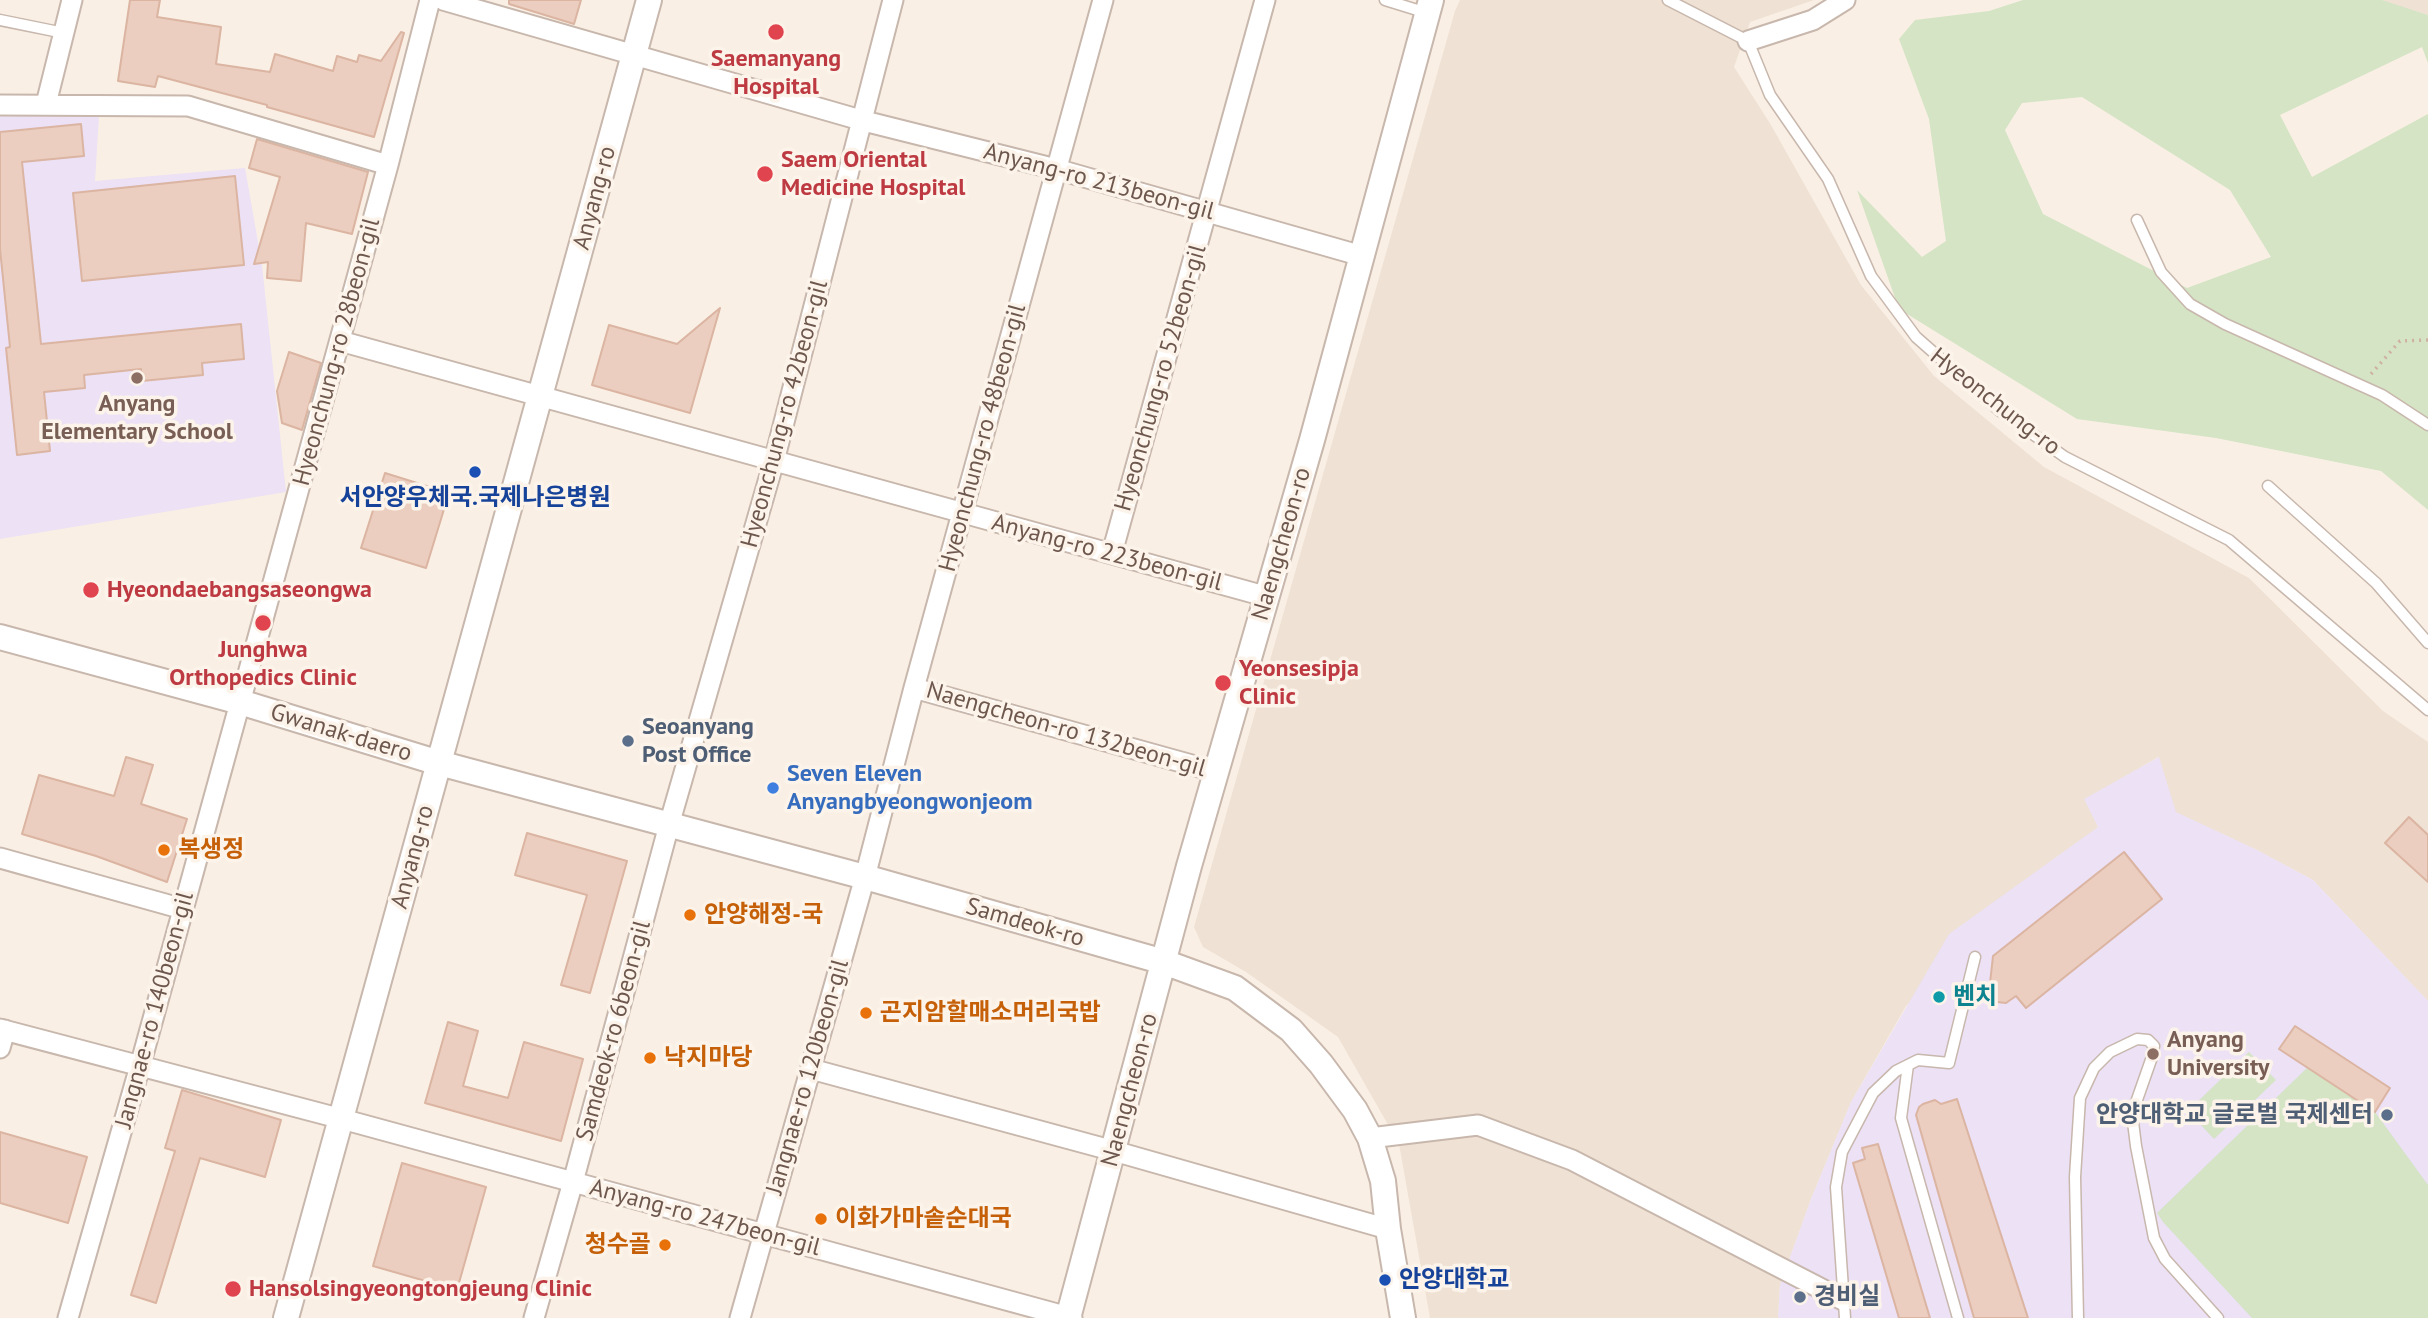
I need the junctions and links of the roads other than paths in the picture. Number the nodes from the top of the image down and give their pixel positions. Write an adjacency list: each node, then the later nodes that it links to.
1 (72, 0): 13 (street)
2 (430, 0): 19 (street, Hyeonchung-ro 28beon-gil)
3 (443, 0): 15 (street, Anyang-ro 213beon-gil)
4 (649, 0): 15 (street, Anyang-ro)
5 (893, 0): 18 (street, Hyeonchung-ro 42beon-gil)
6 (1103, 0): 20 (street, Hyeonchung-ro 48beon-gil)
7 (1265, 0): 21 (street, Hyeonchung-ro 52beon-gil)
8 (1385, 0): 11 (lane, Naengcheon-ro)
9 (1668, 0): 14 (lane)
10 (1845, 0): 14 (street)
11 (1430, 6): 23 (street, Naengcheon-ro)
12 (0, 20): 13 (lane)
13 (64, 33): 16 (street)
14 (1748, 41): 36 (lane, Hyeonchung-ro)
15 (634, 55): 18 (street, Anyang-ro 213beon-gil); 25 (street, Anyang-ro)
16 (47, 104): 17 (street); 19 (street)
17 (0, 105)
18 (864, 121): 20 (street, Anyang-ro 213beon-gil); 27 (street, Hyeonchung-ro 42beon-gil)
19 (388, 165): 24 (street, Hyeonchung-ro 28beon-gil)
20 (1056, 169): 21 (street, Anyang-ro 213beon-gil); 29 (street, Hyeonchung-ro 48beon-gil)
21 (1208, 212): 23 (street, Anyang-ro 213beon-gil); 30 (street, Hyeonchung-ro 52beon-gil)
22 (2137, 219): 26 (lane)
23 (1362, 256): 31 (street, Naengcheon-ro)
24 (340, 341): 25 (street); 35 (street, Hyeonchung-ro 28beon-gil)
25 (541, 397): 27 (street, Anyang-ro 223beon-gil); 37 (street, Anyang-ro)
26 (2428, 425)
27 (774, 461): 29 (street, Anyang-ro 223beon-gil); 39 (street, Hyeonchung-ro 42beon-gil)
28 (2269, 486): 33 (lane)
29 (963, 514): 30 (street, Anyang-ro 223beon-gil); 34 (street, Hyeonchung-ro 48beon-gil)
30 (1112, 552): 31 (street, Anyang-ro 223beon-gil)
31 (1268, 597): 38 (street, Naengcheon-ro)
32 (0, 637): 35 (street, Gwanak-daero)
33 (2428, 643)
34 (914, 688): 38 (street, Naengcheon-ro 132beon-gil); 41 (street, Hyeonchung-ro 48beon-gil)
35 (240, 702): 37 (street, Gwanak-daero); 42 (street, Jangnae-ro 140beon-gil)
36 (2428, 710)
37 (439, 763): 39 (street, Samdeok-ro); 49 (street, Anyang-ro)
38 (1217, 772): 44 (street, Naengcheon-ro)
39 (669, 825): 41 (street, Samdeok-ro); 52 (street, Samdeok-ro 6beon-gil)
40 (0, 858): 42 (street)
41 (865, 877): 44 (street, Samdeok-ro); 48 (street, Jangnae-ro 120beon-gil)
42 (183, 909): 47 (street, Jangnae-ro 140beon-gil)
43 (1975, 957): 46 (lane)
44 (1164, 962): 50 (street, Samdeok-ro); 51 (street, Naengcheon-ro)
45 (2, 1036): 47 (street, Anyang-ro 247beon-gil)
46 (1908, 1065): 55 (lane); 62 (lane)
47 (140, 1066): 49 (street, Anyang-ro 247beon-gil); 56 (street, Jangnae-ro 140beon-gil)
48 (811, 1069): 51 (street); 54 (street, Jangnae-ro 120beon-gil)
49 (342, 1119): 52 (street, Anyang-ro 247beon-gil); 57 (street, Anyang-ro)
50 (1370, 1138): 53 (street, Samdeok-ro); 55 (street)
51 (1114, 1151): 53 (street); 60 (street, Naengcheon-ro)
52 (573, 1182): 54 (street, Anyang-ro 247beon-gil); 58 (street, Samdeok-ro 6beon-gil)
53 (1388, 1229): 61 (street, Samdeok-ro)
54 (763, 1235): 59 (street, Jangnae-ro 120beon-gil); 60 (street, Anyang-ro 247beon-gil)
55 (1844, 1309)
56 (68, 1318)
57 (286, 1318)
58 (534, 1318)
59 (740, 1318)
60 (1069, 1318)
61 (1403, 1318)
62 (1958, 1318)
63 (2078, 1318): 64 (lane)
64 (2218, 1318)

